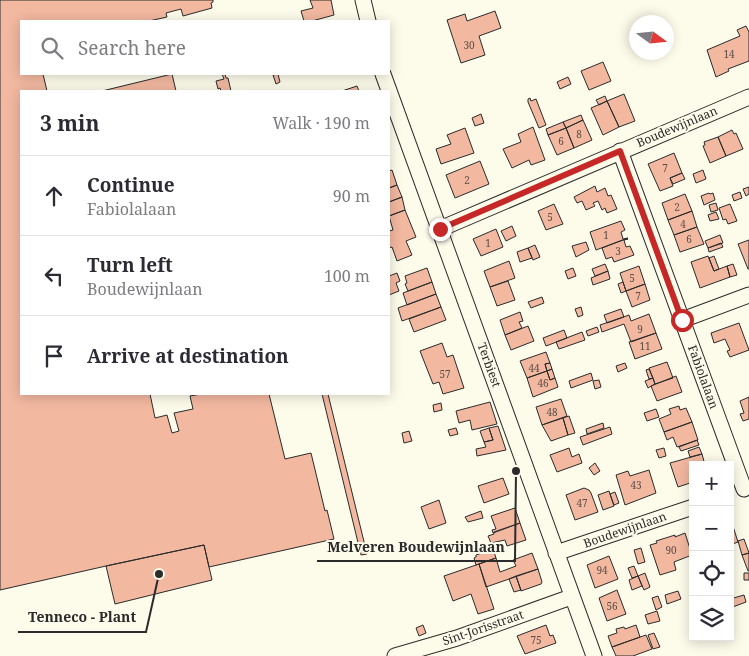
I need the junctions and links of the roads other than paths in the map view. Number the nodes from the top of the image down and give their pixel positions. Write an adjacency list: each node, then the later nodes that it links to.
1 (363, 0): 2 (street)
2 (368, 20)
3 (383, 75): 4 (street, Terbiest)
4 (389, 90)
5 (390, 93): 8 (street, Terbiest)
6 (749, 97): 7 (street, Boudewijnlaan)
7 (620, 151): 8 (street, Boudewijnlaan); 10 (street, Fabiolalaan)
8 (440, 229): 13 (street, Terbiest)
9 (749, 295): 10 (street)
10 (682, 320): 11 (street, Fabiolalaan)
11 (741, 490)
12 (689, 508): 13 (street, Boudewijnlaan)
13 (556, 553): 14 (street, Terbiest)
14 (571, 597): 15 (street, Sint-Jorisstraat); 16 (street, Terbiest)
15 (395, 656)
16 (594, 656)

